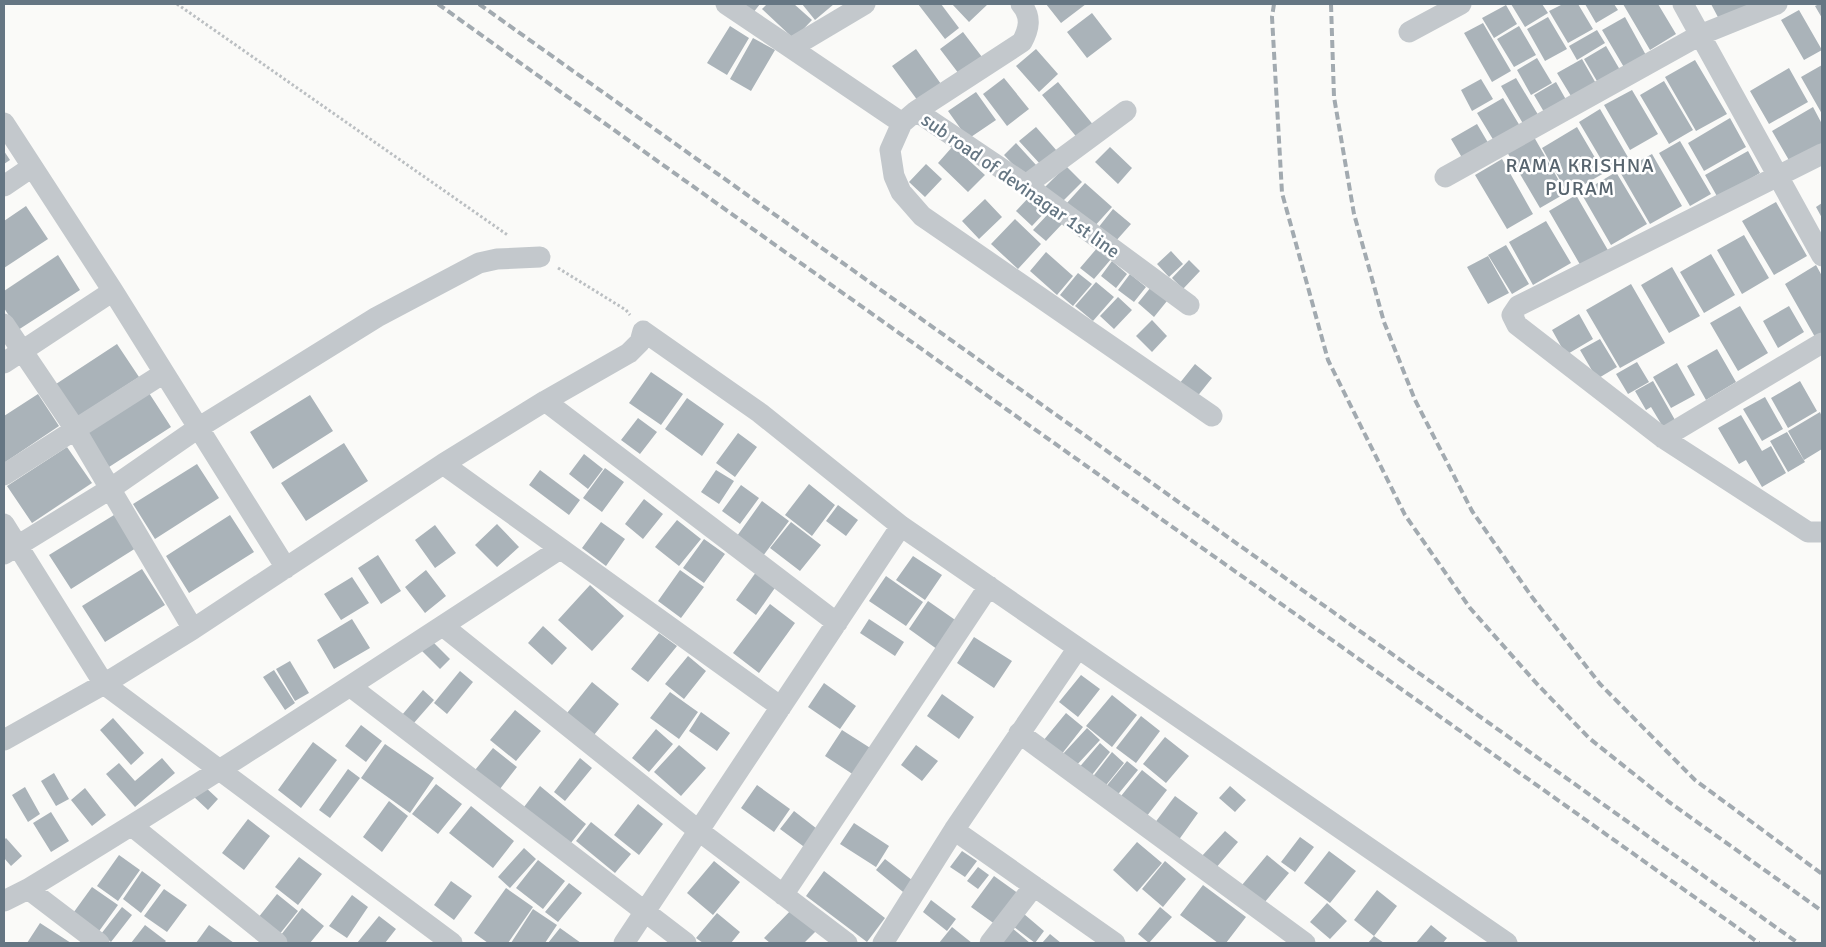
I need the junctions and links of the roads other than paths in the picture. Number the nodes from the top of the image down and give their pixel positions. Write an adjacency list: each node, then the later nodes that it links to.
1 (726, 4): 9 (street)
2 (865, 4): 9 (street)
3 (1021, 4): 11 (street, sub road of devinagar 1st line)
4 (1461, 4): 7 (street)
5 (1684, 4): 8 (street)
6 (1777, 4): 8 (street)
7 (1409, 32)
8 (1700, 35): 15 (street); 16 (street)
9 (791, 48): 11 (street)
10 (1126, 111): 17 (street)
11 (909, 117): 17 (street, sub road of devinagar 1st line); 29 (street)
12 (4, 123): 14 (street)
13 (1822, 154): 15 (street)
14 (32, 167): 18 (street); 21 (street)
15 (1778, 175): 19 (street); 32 (street)
16 (1445, 177)
17 (1026, 185): 22 (street, sub road of devinagar 1st line)
18 (4, 186)
19 (1822, 256)
20 (540, 257): 30 (street)
21 (113, 291): 25 (street); 27 (street)
22 (1188, 305)
23 (4, 324): 25 (street)
24 (1822, 343): 32 (street)
25 (22, 351): 26 (street); 31 (street)
26 (4, 363)
27 (164, 373): 30 (street); 31 (street)
28 (545, 401): 33 (street); 37 (street); 43 (street)
29 (1212, 416)
30 (198, 428): 35 (street); 41 (street)
31 (75, 429): 34 (street); 35 (street)
32 (1663, 438): 38 (street)
33 (443, 464): 40 (street); 41 (street)
34 (4, 475)
35 (110, 489): 39 (street); 45 (street)
36 (4, 524): 39 (street)
37 (901, 526): 42 (street); 43 (street)
38 (1822, 532)
39 (11, 549): 47 (street)
40 (560, 549): 44 (street); 49 (street)
41 (286, 568): 45 (street)
42 (989, 586): 46 (street); 58 (street)
43 (837, 623): 49 (street)
44 (443, 626): 48 (street); 55 (street)
45 (193, 629): 47 (street)
46 (1078, 648): 50 (street); 72 (street)
47 (104, 684): 51 (street); 52 (street)
48 (351, 687): 52 (street); 60 (street)
49 (781, 707): 55 (street)
50 (1019, 734): 54 (street); 71 (street)
51 (4, 740)
52 (219, 769): 53 (street); 64 (street)
53 (132, 826): 57 (street); 63 (street)
54 (954, 830): 56 (street); 68 (street)
55 (699, 831): 58 (street); 60 (street)
56 (1034, 886): 61 (street); 69 (street)
57 (28, 889): 59 (street); 62 (street)
58 (783, 895): 67 (street)
59 (4, 901)
60 (645, 912): 65 (street); 66 (street)
61 (1093, 937): 70 (street)
62 (99, 943)
63 (278, 943)
64 (452, 943)
65 (624, 943)
66 (686, 943)
67 (846, 943)
68 (883, 943)
69 (990, 943)
70 (1115, 943)
71 (1305, 943)
72 (1508, 943)

